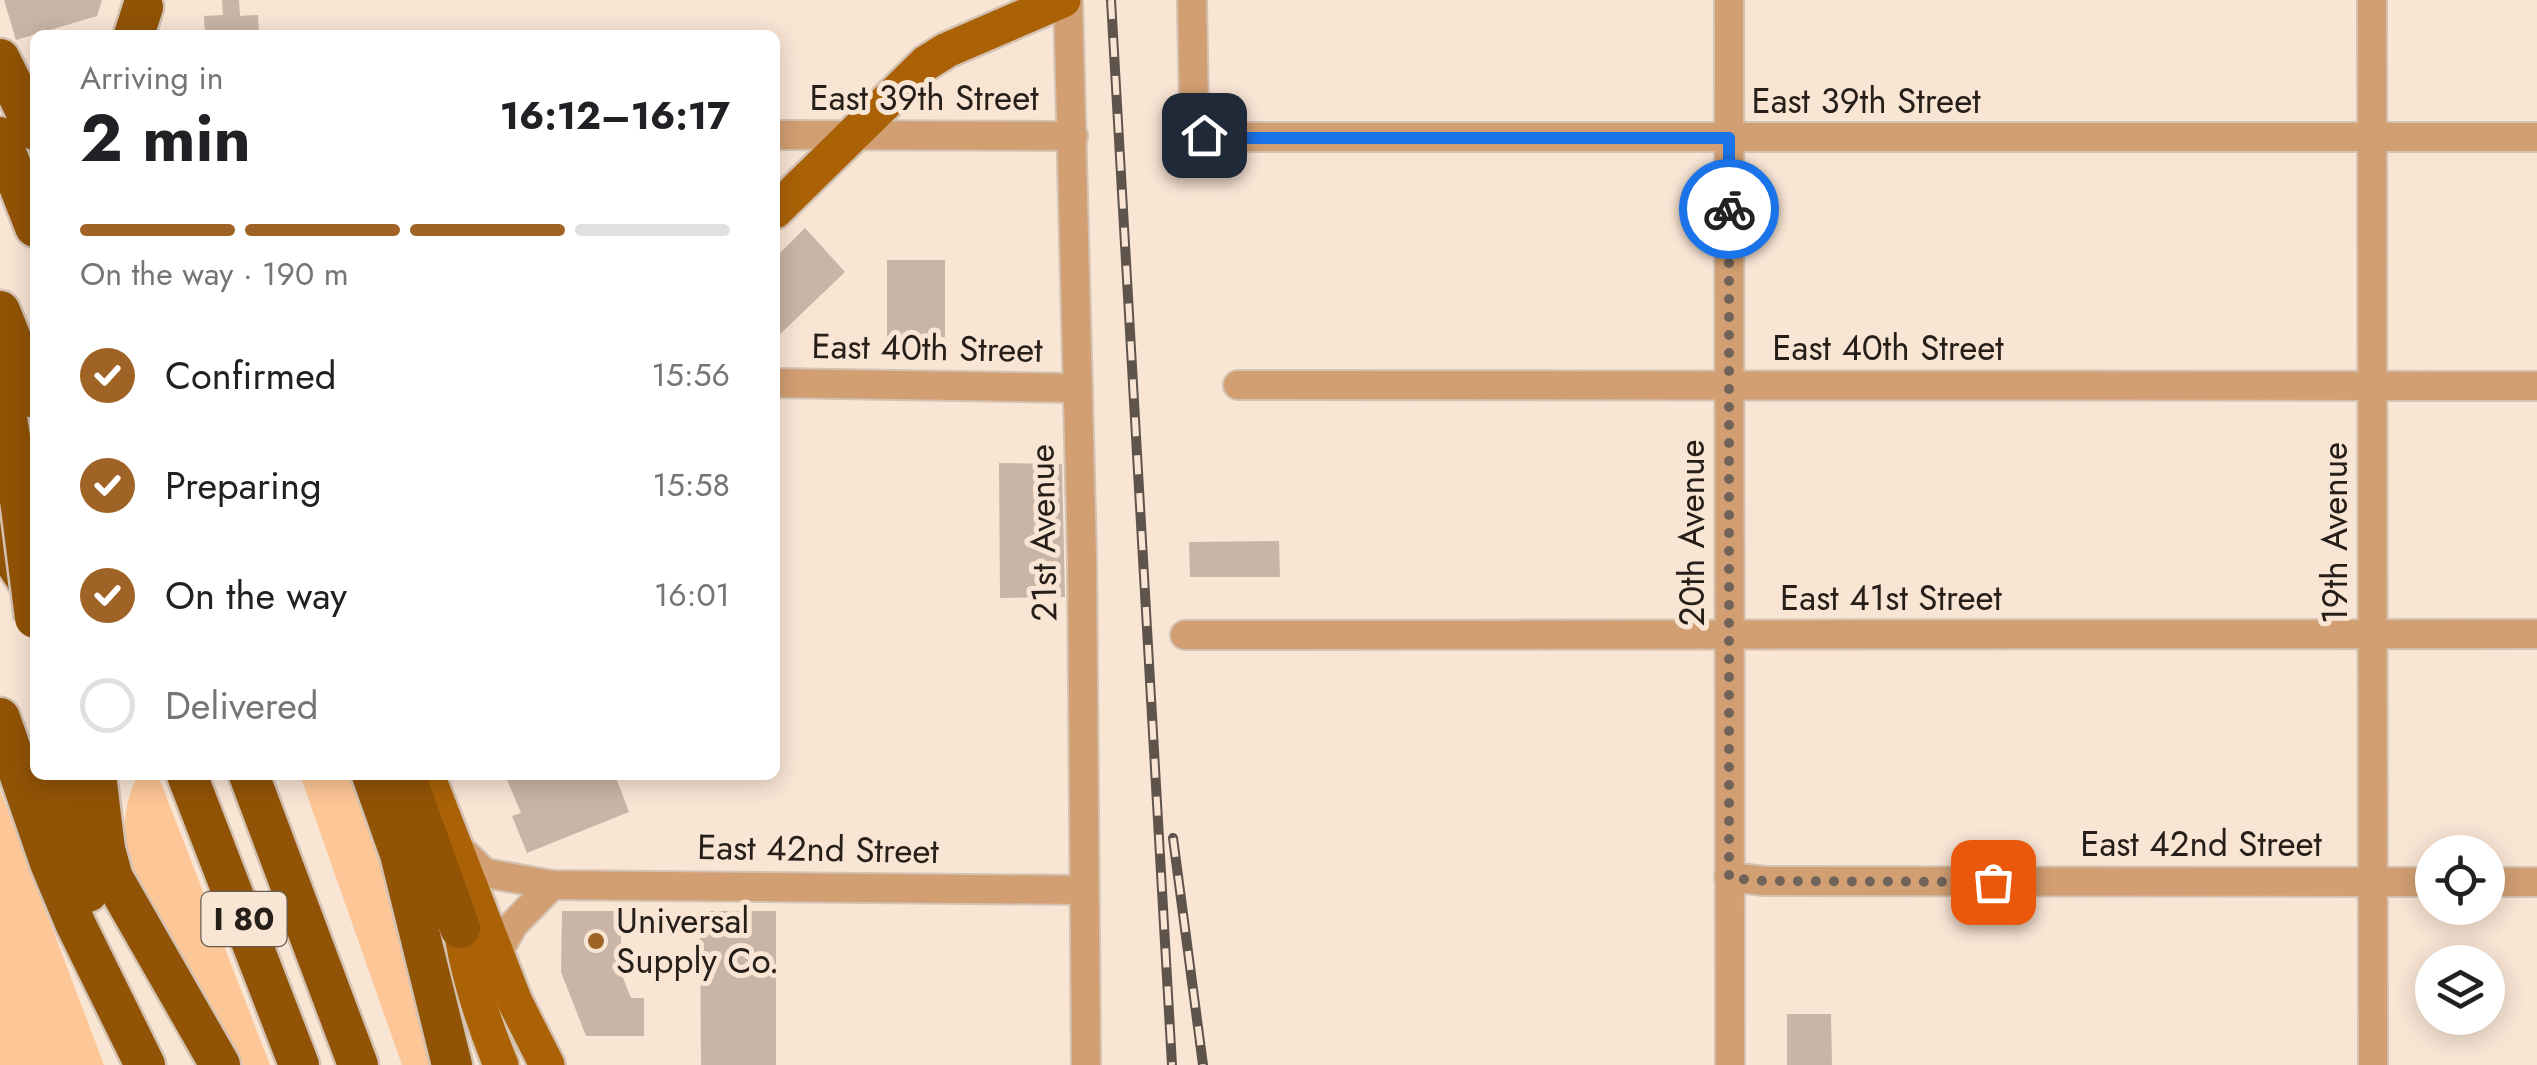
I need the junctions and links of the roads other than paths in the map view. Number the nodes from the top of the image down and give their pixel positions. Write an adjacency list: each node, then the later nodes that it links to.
1 (1066, 0): 8 (main road); 9 (street, 21st Avenue)
2 (1192, 0): 12 (street, East 39th Street)
3 (1730, 0): 12 (street, 20th Avenue)
4 (2372, 0): 13 (street, 19th Avenue)
5 (0, 59): 6 (highway)
6 (30, 120)
7 (780, 135): 8 (street, East 39th Street)
8 (854, 136): 9 (street, East 39th Street); 14 (main road)
9 (1072, 136): 24 (street, 21st Avenue)
10 (0, 137): 15 (highway)
11 (2537, 137): 13 (street, East 39th Street)
12 (1729, 138): 13 (street, East 39th Street); 19 (street, 20th Avenue)
13 (2372, 138): 22 (street, 19th Avenue)
14 (780, 207)
15 (30, 214)
16 (0, 312): 21 (highway)
17 (0, 372): 25 (highway)
18 (780, 382): 24 (street, East 40th Street)
19 (1730, 384): 20 (street, East 40th Street); 22 (street, East 40th Street); 31 (street, 20th Avenue)
20 (1238, 385)
21 (30, 386)
22 (2372, 386): 23 (street, East 40th Street); 28 (street, 19th Avenue)
23 (2537, 386)
24 (1078, 388): 51 (street, 21st Avenue)
25 (10, 524): 26 (highway); 27 (highway, bridge)
26 (30, 578)
27 (30, 599)
28 (2372, 633): 29 (street, East 41st Street); 31 (street, East 41st Street); 46 (street, 19th Avenue)
29 (2537, 634)
30 (1184, 635): 31 (street, East 41st Street)
31 (1730, 637): 45 (street, 20th Avenue)
32 (0, 718): 56 (highway)
33 (60, 780): 57 (highway)
34 (97, 780): 52 (highway)
35 (124, 780): 52 (highway)
36 (189, 780): 59 (highway, I 80)
37 (251, 780): 55 (highway, I 80)
38 (277, 780): 55 (highway)
39 (364, 780): 43 (highway)
40 (374, 780): 43 (highway)
41 (407, 780): 53 (highway)
42 (429, 780): 44 (main road)
43 (387, 818): 61 (highway)
44 (452, 841): 50 (street, East 42nd Street); 53 (main road); 54 (main road)
45 (1729, 878): 46 (street, East 42nd Street); 65 (street, 20th Avenue)
46 (2372, 882): 47 (street, East 42nd Street); 66 (street, 19th Avenue)
47 (2415, 882)
48 (2505, 882): 49 (street)
49 (2537, 882)
50 (552, 885): 51 (street, East 42nd Street); 54 (street)
51 (1084, 890): 64 (street, 21st Avenue)
52 (124, 897): 58 (highway)
53 (460, 928): 62 (main road)
54 (497, 954): 63 (main road)
55 (328, 982): 60 (highway, I 80)
56 (145, 1065)
57 (161, 1065)
58 (220, 1065)
59 (299, 1065)
60 (358, 1065)
61 (452, 1065)
62 (501, 1065)
63 (547, 1065)
64 (1086, 1065)
65 (1730, 1065)
66 (2373, 1065)

